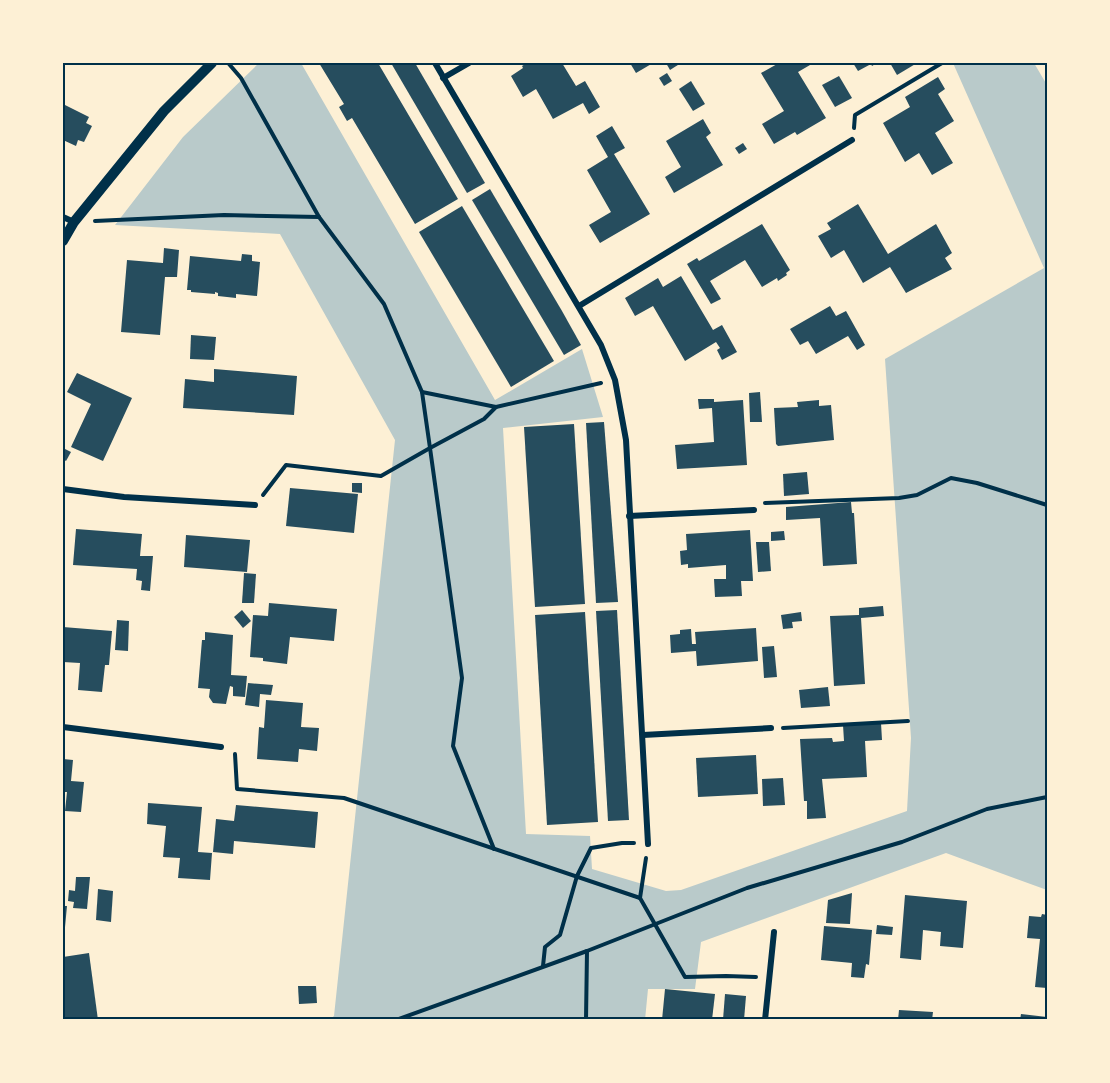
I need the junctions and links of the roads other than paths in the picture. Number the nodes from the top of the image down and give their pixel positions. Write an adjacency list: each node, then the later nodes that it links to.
1 (212, 63): 7 (street)
2 (435, 63): 4 (street)
3 (469, 63): 4 (street)
4 (443, 78): 9 (street)
5 (852, 140): 9 (street)
6 (63, 217): 7 (street)
7 (74, 222): 8 (street)
8 (63, 241)
9 (579, 306): 13 (street)
10 (63, 489): 11 (street)
11 (255, 505)
12 (754, 510): 13 (street)
13 (629, 516): 16 (street)
14 (63, 727): 17 (street)
15 (771, 728): 16 (street)
16 (643, 735): 18 (street)
17 (221, 747)
18 (648, 844)
19 (774, 932): 20 (street)
20 (765, 1020)

